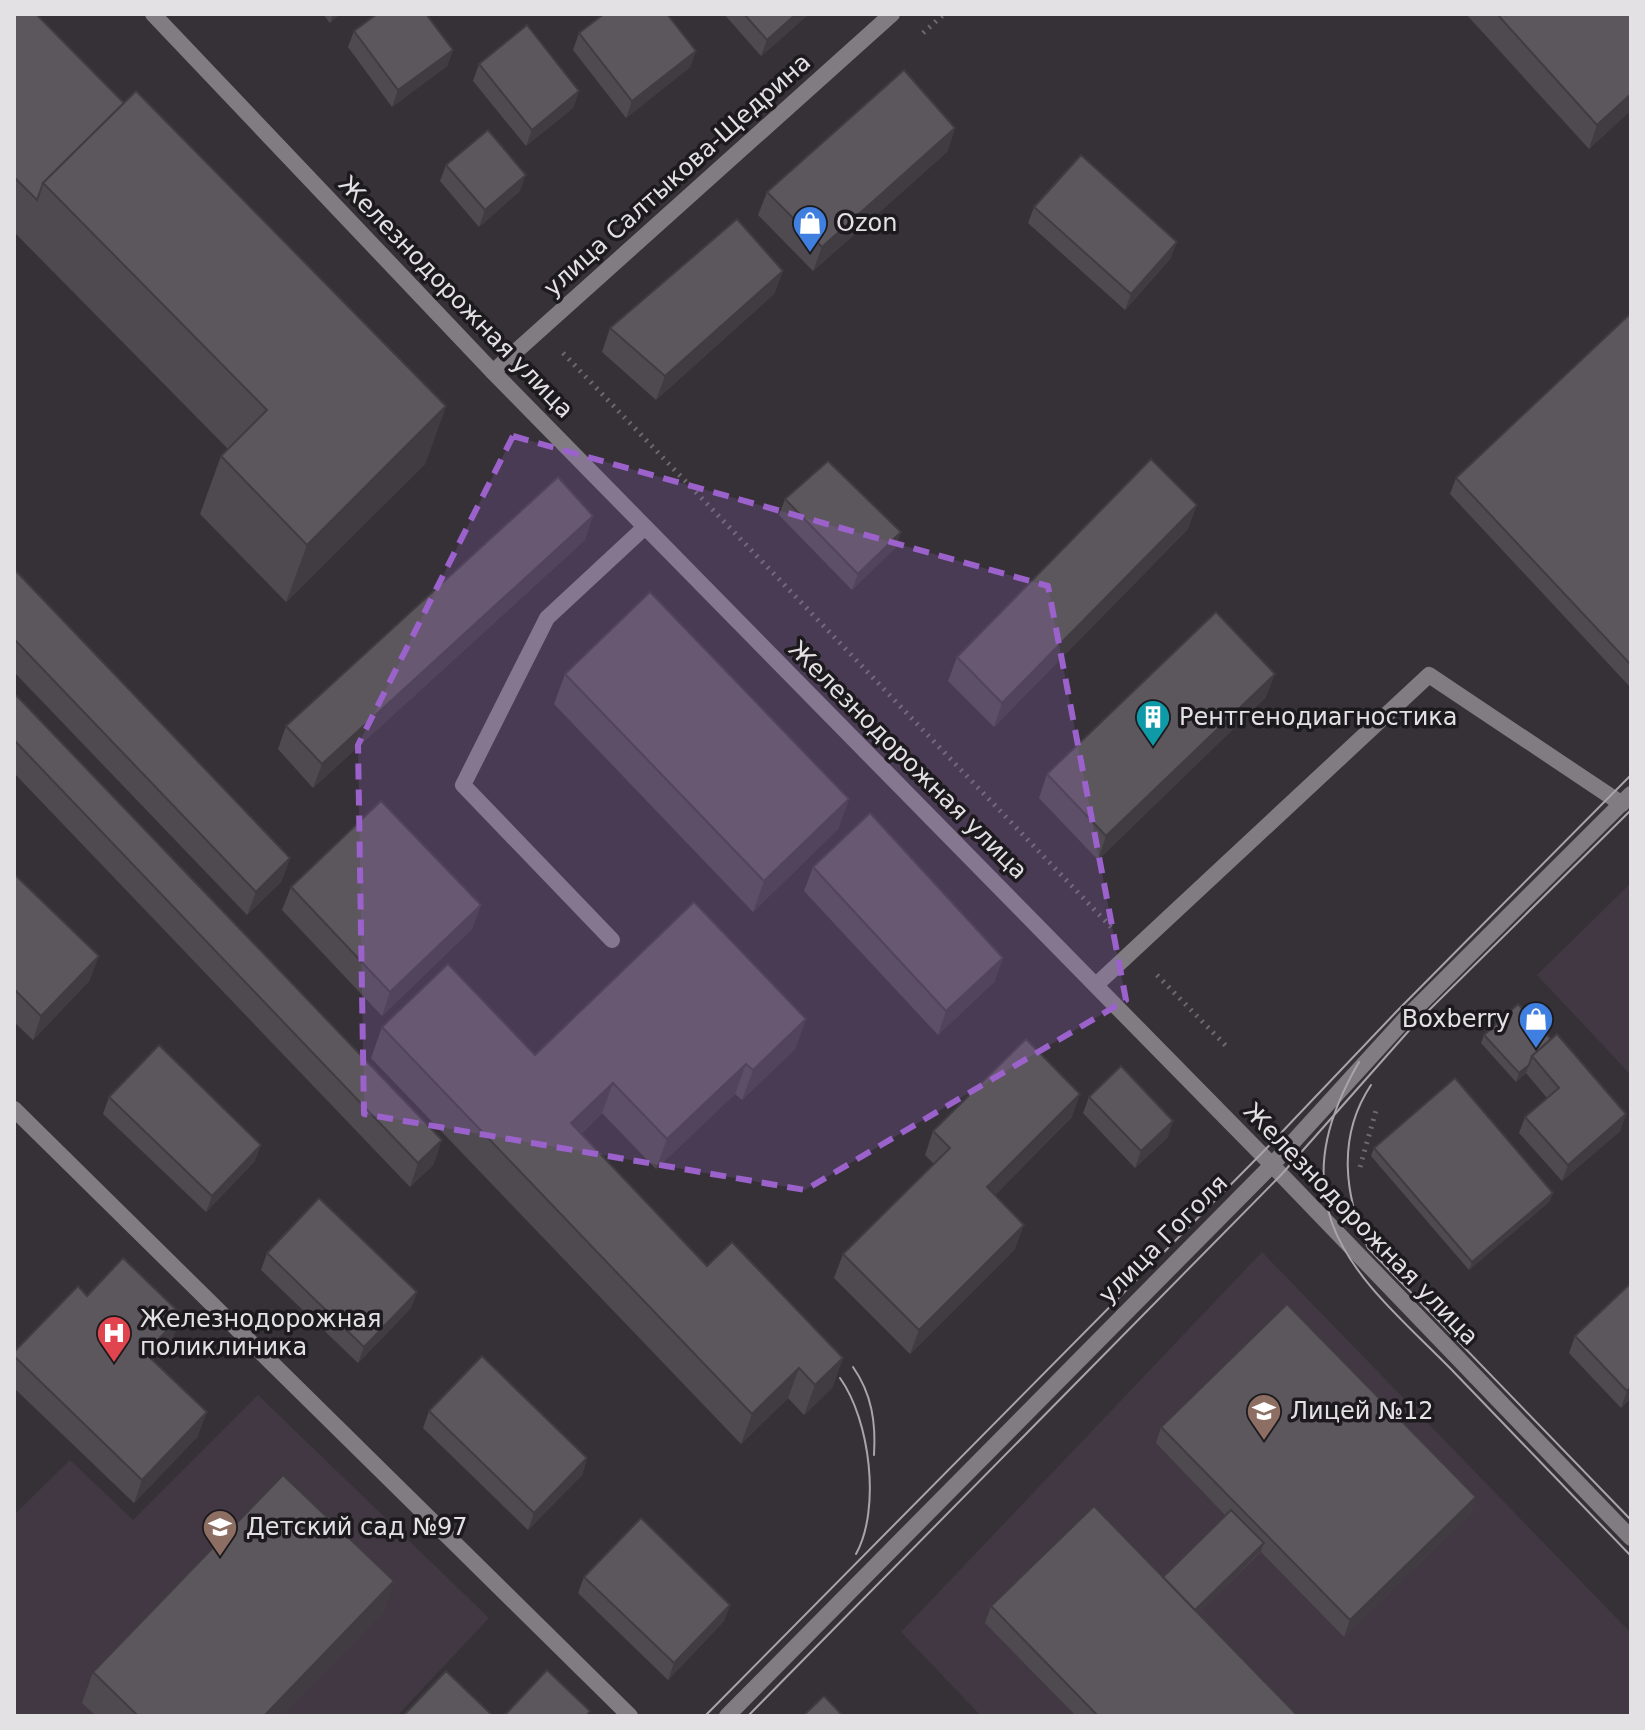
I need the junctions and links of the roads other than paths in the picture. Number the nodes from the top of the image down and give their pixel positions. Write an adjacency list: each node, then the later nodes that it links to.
1 (153, 14): 3 (street, Железнодорожная улица)
2 (892, 14): 3 (street, улица Салтыкова-Щедрина)
3 (493, 372): 4 (street, Железнодорожная улица)
4 (645, 527): 6 (street); 7 (street, Железнодорожная улица)
5 (1626, 799): 7 (street); 9 (street, улица Гоголя)
6 (612, 940)
7 (1096, 985): 9 (street, Железнодорожная улица)
8 (14, 1109): 11 (street)
9 (1272, 1165): 10 (street, Железнодорожная улица); 12 (street, улица Гоголя)
10 (1631, 1538)
11 (630, 1716)
12 (727, 1716)

